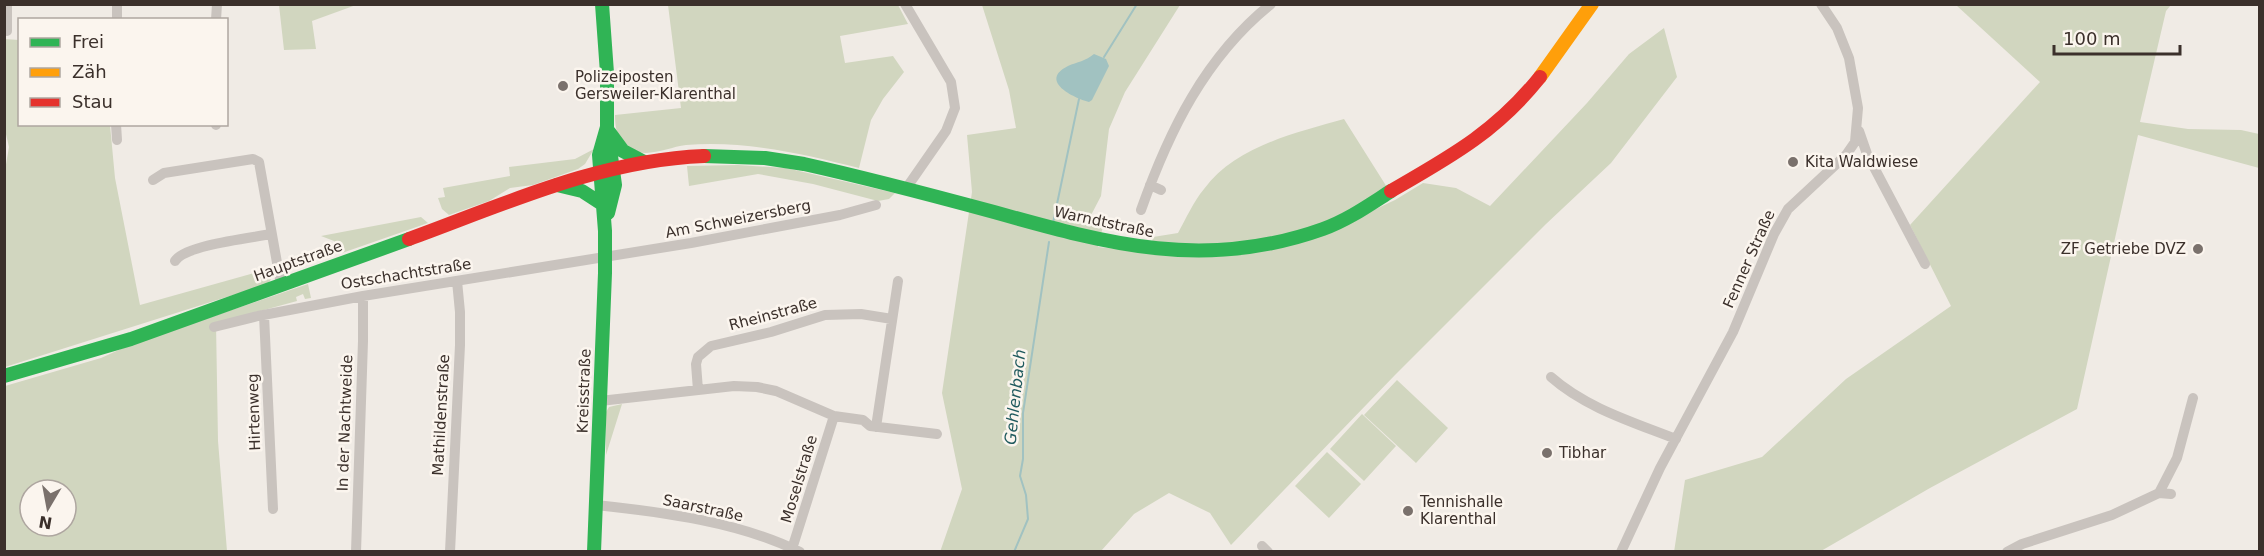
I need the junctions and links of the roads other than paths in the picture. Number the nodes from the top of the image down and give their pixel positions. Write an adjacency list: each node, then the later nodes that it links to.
1 (6, 4): 7 (street)
2 (602, 4): 10 (main road, Kreisstraße)
3 (905, 4): 17 (street)
4 (1271, 4): 16 (street)
5 (1592, 4): 17 (main road, Warndtstraße)
6 (1821, 4): 9 (street, Fenner Straße)
7 (7, 31)
8 (116, 126): 11 (street)
9 (1858, 128): 26 (street); 42 (street, Fenner Straße)
10 (607, 129): 12 (main road); 13 (main road, Kreisstraße)
11 (117, 140)
12 (644, 162): 13 (main road, Warndtstraße); 17 (main road, Warndtstraße)
13 (606, 169): 15 (main road, Hauptstraße); 19 (main road, Kreisstraße); 22 (main road, Kreisstraße)
14 (153, 180): 23 (street)
15 (557, 185): 19 (main road); 29 (main road, Hauptstraße)
16 (1150, 185): 18 (street); 21 (street)
17 (905, 190)
18 (1161, 190)
19 (602, 204): 22 (main road, Kreisstraße)
20 (876, 205): 24 (street, Am Schweizersberg)
21 (1141, 210)
22 (604, 231): 24 (main road, Kreisstraße)
23 (271, 234): 25 (street); 29 (street)
24 (604, 258): 27 (street, Ostschachtstraße); 38 (main road, Kreisstraße)
25 (175, 261)
26 (1925, 264)
27 (457, 281): 30 (street, Ostschachtstraße); 49 (street, Mathildenstraße)
28 (898, 281): 32 (street)
29 (281, 285): 34 (main road, Hauptstraße)
30 (363, 296): 31 (street, Ostschachtstraße); 48 (street, In der Nachtweide)
31 (264, 315): 33 (street, Ostschachtstraße); 46 (street, Hirtenweg)
32 (892, 319): 36 (street, Rheinstraße); 40 (street)
33 (214, 327)
34 (4, 376)
35 (1551, 377): 42 (street)
36 (698, 390): 38 (street); 39 (street)
37 (2193, 398): 43 (street)
38 (600, 401): 45 (main road, Kreisstraße)
39 (834, 416): 40 (street); 47 (street, Moselstraße)
40 (876, 427): 41 (street)
41 (937, 434)
42 (1676, 439): 51 (street, Fenner Straße)
43 (2159, 493): 44 (street); 52 (street)
44 (2171, 494)
45 (596, 505): 47 (street, Saarstraße); 50 (main road, Kreisstraße)
46 (273, 508)
47 (795, 550)
48 (356, 552)
49 (450, 552)
50 (594, 552)
51 (1621, 552)
52 (2007, 552)

